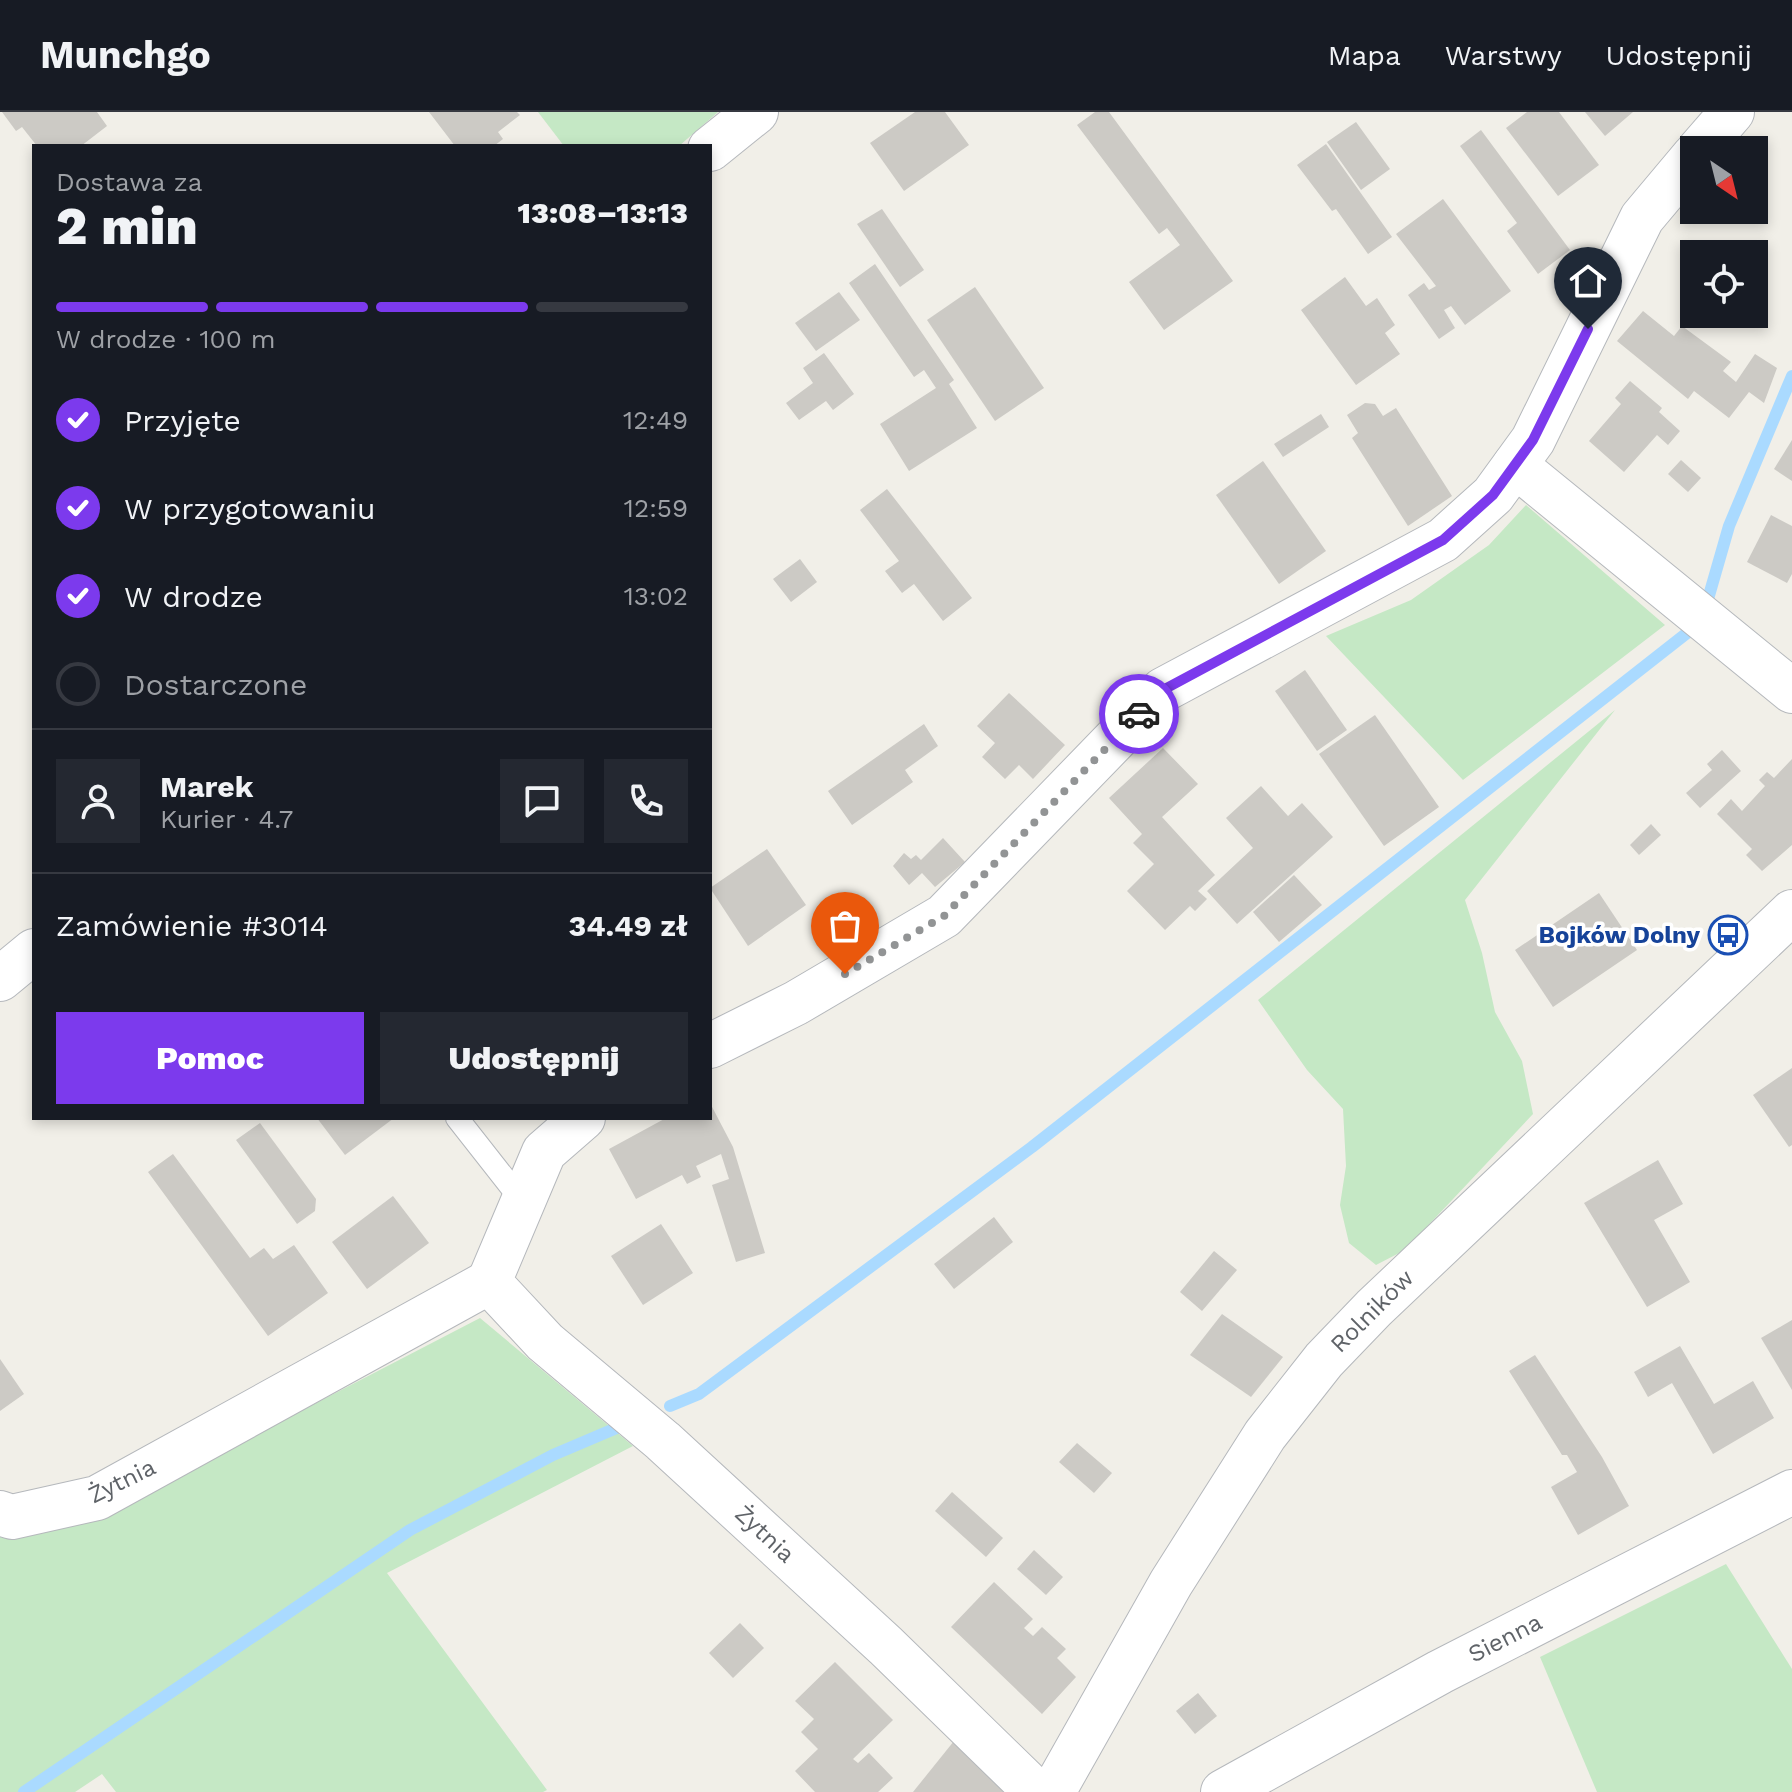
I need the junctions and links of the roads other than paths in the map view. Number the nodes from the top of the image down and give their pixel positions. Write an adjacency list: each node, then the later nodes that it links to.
1 (756, 112): 4 (street)
2 (1732, 112): 3 (street)
3 (1711, 136)
4 (712, 147)
5 (1680, 173): 6 (street)
6 (1515, 465): 7 (street); 11 (street)
7 (1792, 691)
8 (1792, 912): 19 (street, Rolników)
9 (32, 953): 10 (street)
10 (0, 979)
11 (712, 1045)
12 (459, 1120): 14 (lane)
13 (581, 1120): 14 (street)
14 (523, 1202): 15 (street)
15 (489, 1282): 17 (street, Żytnia); 18 (street, Żytnia)
16 (1792, 1492): 20 (street, Sienna)
17 (0, 1513)
18 (1036, 1792)
19 (1053, 1792)
20 (1223, 1792)

